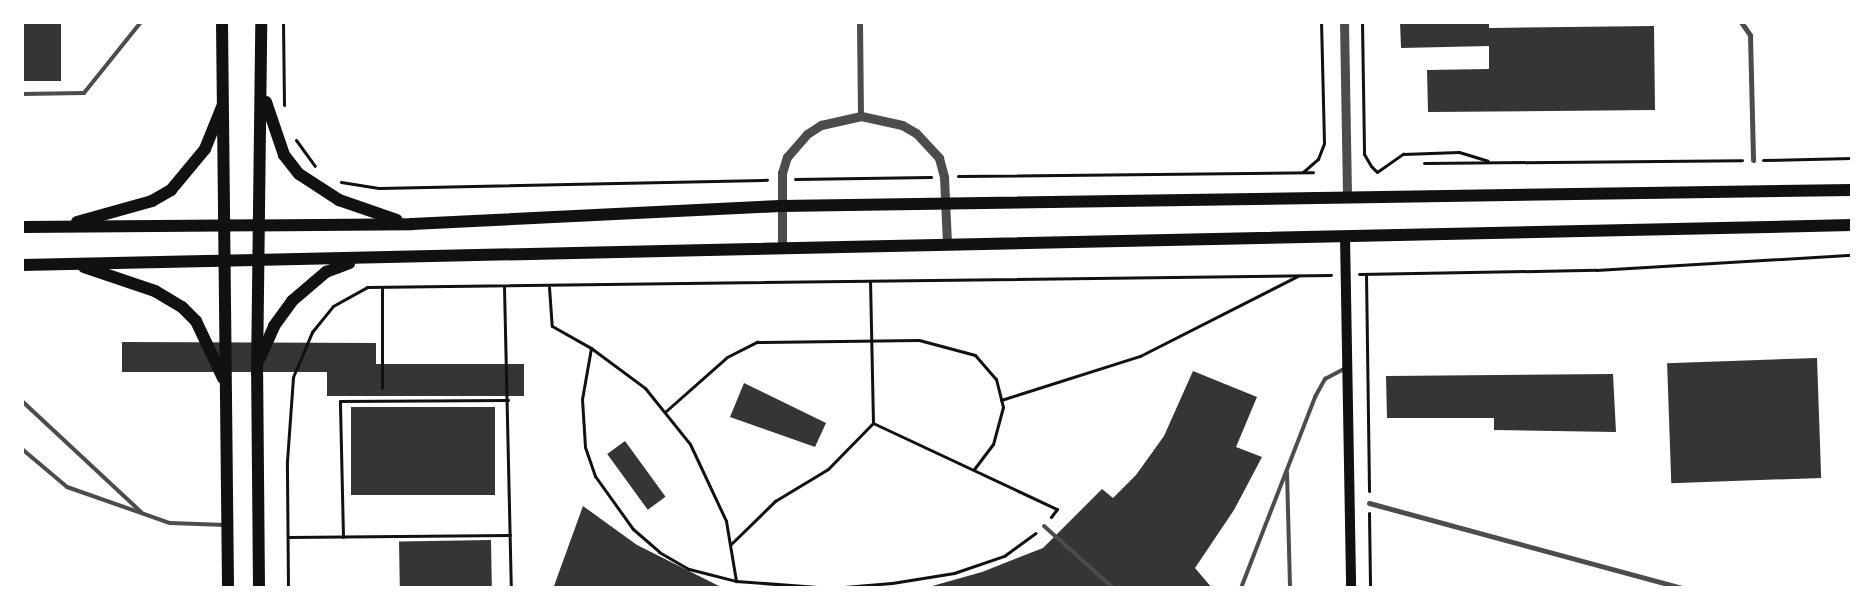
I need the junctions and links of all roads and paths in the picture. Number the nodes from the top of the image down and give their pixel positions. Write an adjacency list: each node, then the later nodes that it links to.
1 (141, 22): 11 (lane)
2 (222, 22): 12 (main road)
3 (261, 22): 10 (main road)
4 (283, 22): 13 (path)
5 (860, 22): 14 (street)
6 (1322, 22): 22 (path)
7 (1344, 22): 29 (street)
8 (1362, 22): 19 (path)
9 (1741, 22): 17 (street)
10 (262, 91): 32 (main road); 34 (main road)
11 (22, 94)
12 (225, 100): 33 (main road); 36 (main road)
13 (286, 116)
14 (861, 116): 30 (street); 31 (street)
15 (293, 132): 20 (path)
16 (1851, 158): 17 (path)
17 (1753, 160): 19 (path)
18 (1424, 163): 19 (path)
19 (1493, 163)
20 (322, 172)
21 (1313, 172): 22 (path)
22 (1302, 173): 24 (path)
23 (931, 177): 25 (path)
24 (958, 177)
25 (795, 179)
26 (337, 180): 27 (path)
27 (767, 180)
28 (1851, 190): 29 (main road)
29 (1347, 198): 30 (main road)
30 (946, 204): 31 (main road); 39 (street)
31 (782, 207): 34 (main road); 40 (street)
32 (260, 224): 33 (main road); 34 (main road); 43 (main road)
33 (225, 225): 36 (main road); 44 (main road)
34 (412, 225)
35 (1851, 225): 38 (main road)
36 (61, 226): 37 (main road)
37 (22, 227)
38 (1345, 237): 39 (main road); 51 (main road)
39 (947, 242): 40 (main road)
40 (782, 246): 42 (main road)
41 (1851, 255): 49 (path)
42 (373, 258): 43 (main road); 61 (main road)
43 (258, 261): 44 (main road); 61 (main road)
44 (225, 263): 45 (main road); 62 (main road)
45 (77, 264): 46 (main road); 62 (main road)
46 (22, 265)
47 (1426, 268): 49 (path)
48 (1237, 271): 53 (path)
49 (1426, 273): 50 (path)
50 (1366, 274): 51 (path); 72 (path)
51 (1345, 275): 52 (path); 60 (main road)
52 (1299, 276): 53 (path); 65 (path)
53 (1237, 277): 54 (path)
54 (870, 281): 56 (path); 58 (path)
55 (382, 287): 57 (path); 63 (path); 77 (path)
56 (549, 287): 57 (path); 59 (path)
57 (504, 288): 64 (path)
58 (872, 340): 65 (path); 67 (path); 68 (path)
59 (591, 348): 67 (path); 80 (path)
60 (1347, 367): 70 (lane); 89 (main road)
61 (257, 374): 82 (main road)
62 (225, 383): 74 (main road)
63 (382, 388)
64 (507, 400): 76 (path); 78 (path)
65 (1001, 400): 71 (path)
66 (22, 401): 73 (lane)
67 (666, 411): 79 (path)
68 (873, 423): 71 (path); 79 (path)
69 (22, 449): 73 (lane)
70 (1286, 468): 87 (lane); 88 (lane)
71 (974, 469): 75 (path)
72 (1369, 503): 90 (path); 91 (street)
73 (144, 515): 74 (lane)
74 (227, 525): 81 (main road)
75 (1044, 526): 85 (path); 86 (lane)
76 (510, 535): 78 (path); 84 (path)
77 (288, 537): 78 (path); 83 (path)
78 (343, 537)
79 (731, 544): 80 (path)
80 (736, 581): 85 (path)
81 (228, 588)
82 (259, 588)
83 (288, 588)
84 (511, 588)
85 (831, 588)
86 (1113, 588)
87 (1241, 588)
88 (1290, 588)
89 (1351, 588)
90 (1370, 588)
91 (1681, 588)

